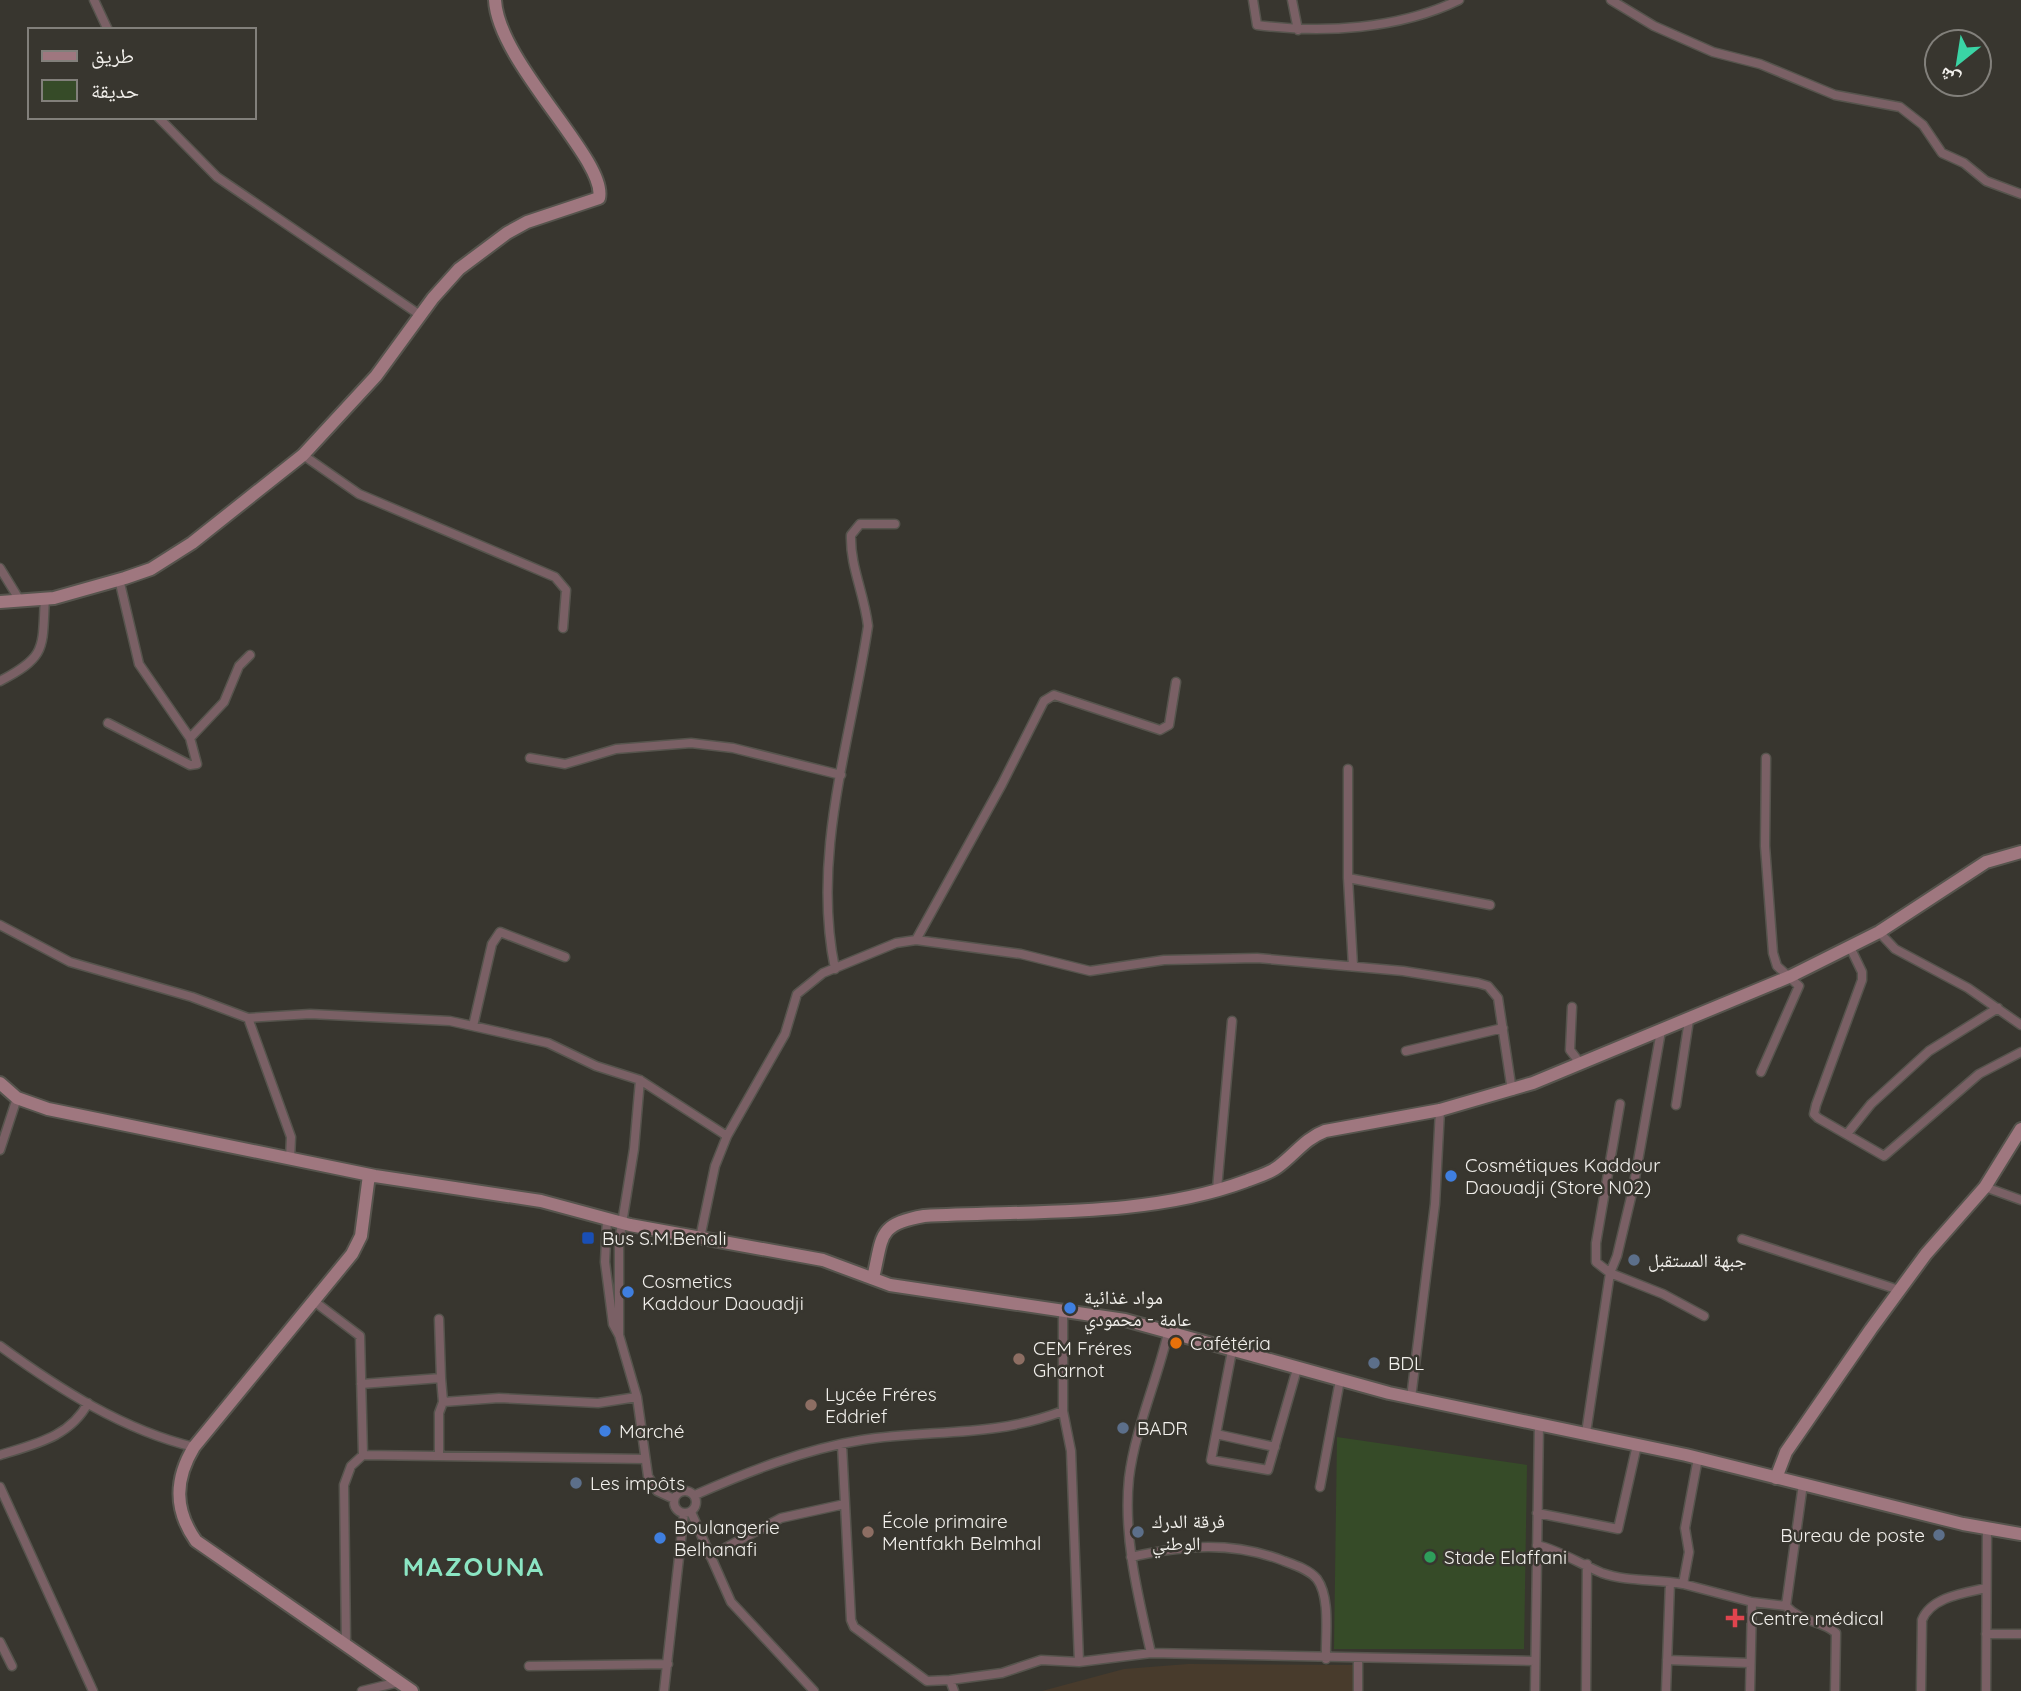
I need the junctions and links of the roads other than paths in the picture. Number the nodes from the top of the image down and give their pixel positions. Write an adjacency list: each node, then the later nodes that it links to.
1 (94, 0): 7 (street)
2 (495, 0): 11 (main road)
3 (1253, 0): 8 (street)
4 (1292, 0): 8 (street)
5 (1459, 0): 8 (street)
6 (1611, 0): 10 (street)
7 (107, 28)
8 (1298, 30)
9 (160, 119): 11 (street)
10 (2021, 194)
11 (420, 315): 12 (main road)
12 (303, 455): 15 (main road); 19 (street)
13 (895, 524): 28 (street)
14 (0, 568): 17 (street)
15 (119, 579): 16 (main road); 24 (street)
16 (45, 597): 17 (main road); 21 (street)
17 (19, 599): 18 (main road)
18 (0, 602)
19 (563, 628)
20 (250, 655): 24 (street)
21 (0, 681)
22 (1176, 682): 34 (street)
23 (108, 723): 24 (street)
24 (190, 738)
25 (530, 758): 28 (street)
26 (1766, 758): 39 (street)
27 (1348, 769): 30 (street)
28 (841, 775): 38 (street)
29 (2021, 852): 33 (main road)
30 (1348, 878): 31 (street); 37 (street)
31 (1490, 905)
32 (0, 925): 42 (street)
33 (1879, 932): 35 (main road); 41 (street)
34 (915, 940): 37 (street); 38 (street)
35 (1850, 947): 39 (main road); 61 (street)
36 (565, 957): 46 (street)
37 (1353, 966): 47 (street)
38 (835, 969): 62 (street)
39 (1791, 976): 43 (main road); 52 (street)
40 (1572, 1007): 51 (street)
41 (1998, 1008): 45 (street); 61 (street)
42 (248, 1018): 46 (street); 64 (street)
43 (1689, 1020): 48 (main road); 58 (street)
44 (1232, 1021): 67 (street)
45 (2021, 1025)
46 (473, 1026): 53 (street)
47 (1503, 1028): 49 (street); 55 (street)
48 (1661, 1031): 51 (main road); 73 (street)
49 (1406, 1051)
50 (2021, 1052): 61 (street)
51 (1580, 1063): 55 (main road)
52 (1762, 1072)
53 (640, 1080): 62 (street); 70 (street)
54 (1, 1084): 56 (main road)
55 (1512, 1091): 59 (main road)
56 (17, 1098): 63 (street); 64 (main road)
57 (1620, 1104): 73 (street)
58 (1676, 1105)
59 (1440, 1110): 67 (main road); 89 (street)
60 (2021, 1129): 66 (main road)
61 (1847, 1134)
62 (727, 1136): 71 (street)
63 (0, 1150)
64 (290, 1158): 65 (main road)
65 (369, 1175): 69 (main road); 76 (main road)
66 (1985, 1188): 68 (street); 75 (main road)
67 (1217, 1189): 74 (main road)
68 (2021, 1200)
69 (607, 1219): 70 (main road); 81 (street)
70 (621, 1222): 71 (main road); 81 (street)
71 (700, 1238): 74 (main road)
72 (1741, 1239): 75 (street)
73 (1609, 1273): 78 (street); 94 (street)
74 (873, 1278): 77 (main road)
75 (1899, 1290): 105 (main road)
76 (314, 1302): 87 (street); 98 (main road)
77 (1063, 1312): 80 (main road); 92 (street)
78 (1704, 1316)
79 (439, 1319): 85 (street)
80 (1168, 1333): 83 (main road); 118 (street)
81 (619, 1335): 88 (street)
82 (0, 1346): 91 (street)
83 (1232, 1351): 84 (main road); 95 (street)
84 (1297, 1369): 86 (main road); 99 (street)
85 (441, 1378): 87 (street); 90 (street)
86 (1340, 1380): 89 (main road); 108 (street)
87 (361, 1384): 101 (street)
88 (637, 1397): 90 (street); 104 (street)
89 (1411, 1398): 93 (main road)
90 (443, 1402): 102 (street)
91 (88, 1404): 98 (street); 100 (street)
92 (1063, 1411): 96 (street); 133 (street)
93 (1539, 1423): 94 (main road); 113 (street)
94 (1586, 1433): 97 (main road)
95 (1216, 1434): 99 (street); 99 (street)
96 (842, 1445): 109 (street); 111 (street)
97 (1637, 1445): 103 (main road); 113 (street)
98 (194, 1447): 128 (main road)
99 (1275, 1447)
100 (0, 1455)
101 (363, 1455): 102 (street); 128 (street)
102 (439, 1456): 104 (street)
103 (1698, 1458): 105 (main road); 121 (street)
104 (645, 1460): 110 (street)
105 (1776, 1478): 106 (main road)
106 (1803, 1484): 114 (main road); 124 (street)
107 (0, 1487): 141 (street)
108 (1320, 1487)
109 (695, 1496): 110 (street); 112 (street)
110 (674, 1499): 112 (street)
111 (845, 1504): 117 (street); 139 (street)
112 (687, 1512): 117 (street); 136 (street)
113 (1537, 1513): 116 (street)
114 (1987, 1528): 115 (main road); 122 (street)
115 (2021, 1534)
116 (1537, 1545): 119 (street); 134 (street)
117 (710, 1556): 145 (street)
118 (1131, 1557): 129 (street); 130 (street)
119 (1587, 1564): 120 (street); 149 (street)
120 (1670, 1582): 121 (street); 132 (street)
121 (1683, 1584): 123 (street)
122 (1986, 1588): 125 (street); 153 (street)
123 (1752, 1602): 124 (street); 135 (street)
124 (1786, 1606): 152 (street)
125 (1986, 1634): 126 (street); 154 (street)
126 (2021, 1634)
127 (0, 1642): 137 (street)
128 (346, 1643): 140 (main road)
129 (1151, 1653): 130 (street); 133 (street)
130 (1325, 1659): 131 (street)
131 (1358, 1660): 134 (street); 147 (street)
132 (1667, 1660): 135 (street); 150 (street)
133 (1079, 1661): 139 (street)
134 (1535, 1661): 148 (street)
135 (1750, 1663): 151 (street)
136 (668, 1664): 138 (street); 144 (street)
137 (12, 1666)
138 (529, 1667)
139 (950, 1680): 146 (street)
140 (399, 1682): 142 (street); 143 (main road)
141 (93, 1691)
142 (362, 1691)
143 (412, 1691)
144 (664, 1691)
145 (814, 1691)
146 (954, 1691)
147 (1357, 1691)
148 (1535, 1691)
149 (1586, 1691)
150 (1666, 1691)
151 (1750, 1691)
152 (1835, 1691)
153 (1921, 1691)
154 (1986, 1691)

